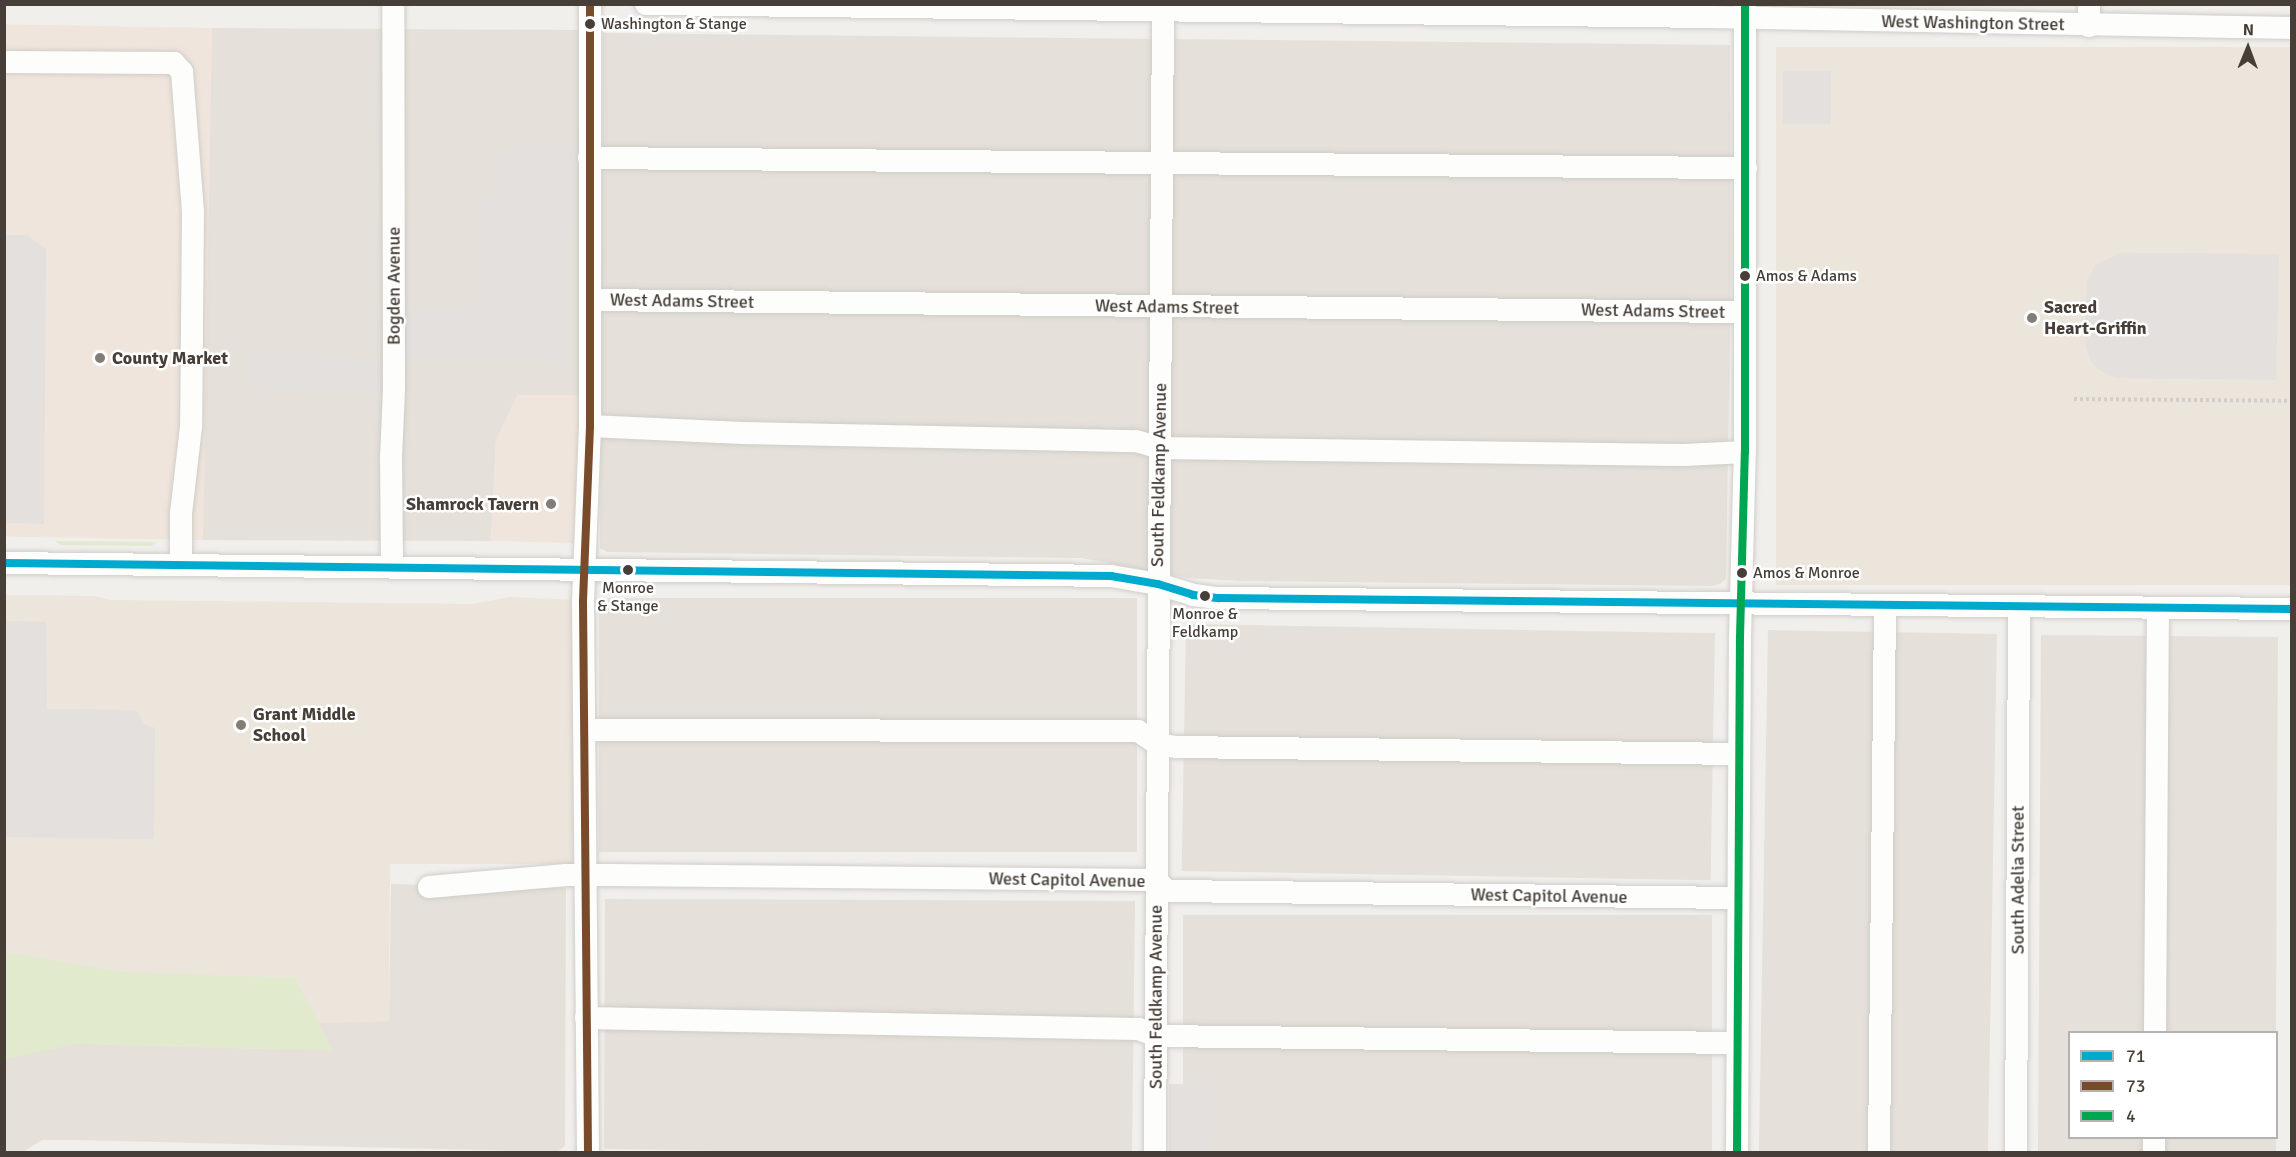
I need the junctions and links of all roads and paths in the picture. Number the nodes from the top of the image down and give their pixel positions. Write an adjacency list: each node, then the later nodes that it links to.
1 (393, 4): 22 (street, Bogden Avenue)
2 (590, 4): 9 (street)
3 (646, 4): 5 (street, West Washington Street)
4 (1745, 11): 5 (street, West Washington Street); 6 (street, West Washington Street); 11 (street)
5 (1163, 13): 10 (street, South Feldkamp Avenue)
6 (2089, 15): 7 (street, West Washington Street)
7 (2292, 28)
8 (4, 62): 21 (street)
9 (589, 158): 10 (street); 12 (street)
10 (1161, 162): 11 (street); 13 (street, South Feldkamp Avenue)
11 (1746, 168): 14 (street)
12 (590, 300): 13 (street, West Adams Street); 17 (street)
13 (1161, 306): 14 (street, West Adams Street); 18 (street, South Feldkamp Avenue)
14 (1745, 312): 19 (street)
15 (2074, 399): 16 (path)
16 (2292, 401)
17 (590, 426): 18 (street); 23 (street)
18 (1160, 448): 19 (street); 24 (street, South Feldkamp Avenue)
19 (1745, 452): 25 (street)
20 (4, 563): 21 (street)
21 (181, 565): 22 (street)
22 (392, 567): 23 (street)
23 (586, 571): 24 (street); 30 (street)
24 (1158, 584): 25 (street); 31 (street, South Feldkamp Avenue)
25 (1742, 605): 26 (street); 32 (street)
26 (1885, 606): 27 (street); 44 (street)
27 (2019, 608): 28 (street); 45 (street, South Adelia Street)
28 (2158, 608): 29 (street); 38 (street)
29 (2292, 609)
30 (586, 730): 31 (street); 33 (street)
31 (1157, 744): 32 (street); 34 (street, South Feldkamp Avenue)
32 (1739, 754): 36 (street)
33 (585, 875): 34 (street, West Capitol Avenue); 35 (street, West Capitol Avenue); 37 (street)
34 (1156, 880): 36 (street, West Capitol Avenue); 39 (street, South Feldkamp Avenue)
35 (429, 887)
36 (1738, 898): 40 (street)
37 (586, 1018): 39 (street); 41 (street)
38 (2155, 1031)
39 (1156, 1036): 40 (street); 42 (street, South Feldkamp Avenue)
40 (1737, 1043): 43 (street)
41 (588, 1152)
42 (1155, 1152)
43 (1737, 1152)
44 (1879, 1152)
45 (2016, 1152)

